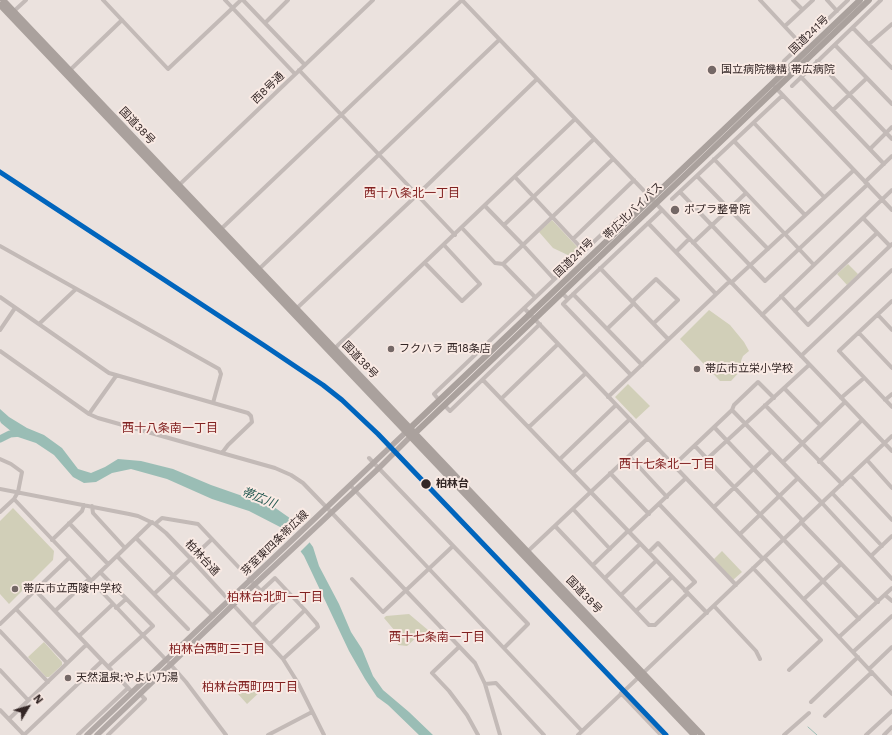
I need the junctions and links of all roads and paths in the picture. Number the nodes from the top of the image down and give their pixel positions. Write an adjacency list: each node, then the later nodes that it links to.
1 (3, 0): 21 (highway, 国道38号)
2 (26, 0): 21 (street)
3 (103, 0): 22 (street)
4 (225, 0): 18 (street)
5 (242, 0): 18 (street); 23 (street)
6 (288, 0): 23 (street)
7 (373, 0): 33 (street, 西8号通)
8 (462, 0): 27 (street); 48 (street)
9 (760, 0): 25 (street)
10 (793, 0): 19 (street)
11 (812, 0): 19 (street)
12 (827, 0): 20 (street)
13 (848, 0): 20 (street)
14 (860, 0): 38 (highway, 国道241号)
15 (869, 0): 32 (highway, 帯広北バイパス)
16 (881, 0): 26 (street)
17 (0, 5): 21 (highway, 国道38号)
18 (233, 8): 22 (street); 37 (street)
19 (802, 9): 25 (street)
20 (837, 11): 28 (street)
21 (12, 13): 36 (highway, 国道38号)
22 (122, 20): 36 (street)
23 (265, 23): 33 (street)
24 (892, 24): 29 (street)
25 (785, 26): 28 (street)
26 (852, 28): 29 (street); 30 (street)
27 (499, 40): 41 (street); 57 (street)
28 (801, 44): 38 (street)
29 (869, 44): 35 (street)
30 (835, 45): 31 (street); 40 (street)
31 (817, 61): 34 (street); 45 (street)
32 (804, 62): 34 (street); 42 (highway, 帯広北バイパス)
33 (305, 65): 37 (street, 西8号通)
34 (810, 68): 39 (street)
35 (892, 68)
36 (68, 72): 69 (highway, 国道38号)
37 (297, 72): 48 (street); 69 (street, 西8号通)
38 (785, 72): 42 (highway, 国道241号)
39 (801, 77): 43 (street); 47 (street)
40 (867, 78): 45 (street); 46 (street)
41 (537, 79): 49 (street); 73 (street)
42 (774, 86): 44 (street); 65 (highway, 帯広北バイパス); 78 (highway, 国道241号)
43 (792, 86)
44 (783, 95): 50 (street); 62 (street)
45 (850, 95): 47 (street); 52 (street)
46 (892, 104)
47 (833, 110): 56 (street)
48 (341, 115): 57 (street); 91 (street)
49 (575, 119): 53 (street); 64 (street)
50 (754, 123): 55 (street); 75 (street)
51 (892, 127): 52 (street)
52 (886, 132): 54 (street); 56 (street)
53 (594, 139): 59 (street); 74 (street)
54 (892, 139)
55 (734, 141): 60 (street); 83 (street)
56 (870, 148): 61 (street)
57 (379, 154): 73 (street); 112 (street)
58 (892, 156): 61 (street)
59 (613, 159): 66 (street); 84 (street)
60 (714, 160): 63 (street); 72 (street)
61 (884, 164): 67 (street)
62 (854, 170): 67 (street); 75 (street)
63 (697, 176): 68 (street); 80 (street)
64 (514, 177): 74 (street); 79 (street)
65 (681, 179): 68 (street); 78 (highway, 帯広北バイパス)
66 (634, 180): 78 (street); 95 (street)
67 (866, 183): 77 (street); 103 (street)
68 (687, 185): 71 (street)
69 (177, 187): 91 (highway, 国道38号)
70 (892, 190): 77 (street)
71 (680, 192): 76 (street); 89 (street)
72 (746, 193): 80 (street); 92 (street)
73 (417, 195): 94 (street); 127 (street)
74 (533, 197): 84 (street); 88 (street)
75 (824, 197): 83 (street)
76 (672, 200)
77 (882, 200): 82 (street); 85 (street)
78 (653, 201): 81 (street); 87 (highway, 国道241号); 116 (highway, 帯広北バイパス)
79 (485, 206): 88 (street); 90 (street)
80 (729, 208): 89 (street); 102 (street)
81 (662, 210): 86 (street); 96 (street)
82 (892, 210)
83 (805, 215): 92 (street)
84 (552, 217): 95 (street); 99 (street)
85 (863, 218): 93 (street); 109 (street)
86 (648, 223): 105 (street); 110 (street)
87 (624, 224): 104 (street); 131 (highway, 国道241号)
88 (504, 225): 99 (street)
89 (712, 225): 97 (street); 108 (street)
90 (462, 228): 94 (street); 107 (street)
91 (219, 231): 112 (highway, 国道38号)
92 (785, 233): 102 (street); 103 (street)
93 (877, 233): 100 (street); 128 (street)
94 (455, 235): 98 (street)
95 (573, 239): 104 (street)
96 (690, 239): 97 (street); 105 (street)
97 (693, 243): 114 (street)
98 (444, 245): 106 (street); 106 (street)
99 (523, 245): 107 (street); 113 (street)
100 (891, 245): 128 (street)
101 (0, 246): 115 (street)
102 (768, 249): 108 (street)
103 (799, 249): 108 (street); 109 (street)
104 (584, 251): 113 (street)
105 (676, 252): 118 (street)
106 (425, 263): 141 (street)
107 (503, 264): 121 (street)
108 (750, 265): 114 (street)
109 (814, 265): 119 (street)
110 (600, 268): 117 (street); 124 (street)
111 (892, 270): 143 (street)
112 (257, 271): 127 (highway, 国道38号)
113 (554, 279): 121 (street)
114 (730, 282): 118 (street); 129 (street)
115 (76, 289): 132 (street); 160 (street)
116 (562, 292): 122 (street); 131 (highway, 帯広北バイパス)
117 (573, 294): 122 (street); 135 (street)
118 (716, 294): 139 (street)
119 (781, 296): 128 (street); 129 (street)
120 (0, 297): 125 (street)
121 (535, 297): 126 (street)
122 (568, 298): 148 (street)
123 (892, 301): 130 (street)
124 (633, 302): 134 (street); 134 (street); 135 (street)
125 (15, 308): 132 (street); 136 (street)
126 (524, 308): 131 (street); 159 (street)
127 (295, 310): 141 (highway, 国道38号)
128 (795, 311)
129 (762, 315): 143 (street)
130 (878, 315): 137 (street); 138 (street)
131 (532, 317): 133 (street); 159 (highway, 国道241号)
132 (39, 324): 149 (street)
133 (540, 324): 140 (street); 151 (street)
134 (654, 324): 139 (street)
135 (607, 329): 145 (street)
136 (0, 330)
137 (892, 330)
138 (859, 333): 146 (street); 150 (street)
139 (668, 340): 145 (street)
140 (558, 344): 147 (street); 156 (street)
141 (333, 350): 172 (highway, 国道38号)
142 (0, 351): 165 (street)
143 (801, 356): 144 (street)
144 (809, 364): 152 (street); 157 (street)
145 (642, 365): 148 (street)
146 (892, 368)
147 (586, 373): 154 (street); 170 (street)
148 (630, 375): 154 (street)
149 (116, 376): 160 (street); 165 (street)
150 (864, 378): 157 (street); 158 (street)
151 (483, 380): 156 (street); 159 (street)
152 (784, 388): 155 (street); 169 (street)
153 (892, 394): 158 (street)
154 (608, 397): 161 (street)
155 (774, 398): 162 (street); 164 (street)
156 (501, 399): 170 (street)
157 (843, 400): 167 (street); 169 (street)
158 (885, 400): 163 (street)
159 (442, 402): 172 (highway, 国道241号)
160 (213, 404): 181 (street)
161 (616, 405): 166 (street); 184 (street)
162 (765, 405): 168 (street); 176 (street)
163 (892, 407)
164 (732, 410): 168 (street); 171 (street)
165 (89, 414): 181 (street)
166 (630, 420): 174 (street); 193 (street)
167 (862, 420): 177 (street); 189 (street)
168 (746, 423): 175 (street); 179 (street)
169 (820, 425): 176 (street)
170 (529, 427): 184 (street)
171 (714, 427): 175 (street); 178 (street)
172 (411, 432): 187 (main road, 芽室東四条帯広線); 191 (main road, 芽室東四条帯広線); 239 (highway, 国道38号)
173 (892, 436): 177 (street)
174 (648, 438): 182 (street); 190 (street)
175 (726, 440): 185 (street); 192 (street)
176 (802, 444): 188 (street); 189 (street)
177 (884, 444): 180 (street); 186 (street)
178 (695, 446): 185 (street); 190 (street)
179 (772, 451): 188 (street); 192 (street)
180 (892, 451)
181 (222, 453): 215 (street)
182 (629, 456): 194 (street); 208 (street)
183 (0, 459): 204 (street)
184 (560, 459): 193 (street)
185 (707, 459): 200 (street)
186 (867, 460): 195 (street); 202 (street)
187 (371, 461): 191 (street); 199 (main road, 芽室東四条帯広線)
188 (783, 462): 197 (street)
189 (819, 462): 198 (street)
190 (674, 465): 196 (street)
191 (378, 468): 203 (main road, 芽室東四条帯広線); 234 (street)
192 (754, 469): 200 (street); 207 (street)
193 (573, 473): 205 (street)
194 (610, 473): 205 (street); 219 (street)
195 (851, 476): 198 (street); 221 (street)
196 (686, 478): 208 (street); 214 (street)
197 (798, 478): 207 (street); 210 (street)
198 (842, 484): 206 (street)
199 (350, 485): 203 (street); 215 (main road, 芽室東四条帯広線)
200 (735, 487): 214 (street); 220 (street)
201 (0, 488): 204 (street, 柏林台通)
202 (892, 488)
203 (355, 490): 218 (main road, 芽室東四条帯広線); 249 (street)
204 (18, 492): 209 (street); 212 (street, 柏林台通)
205 (590, 492): 216 (street); 226 (street)
206 (832, 494): 210 (street); 235 (street)
207 (780, 496): 220 (street); 222 (street)
208 (667, 497): 211 (street)
209 (14, 499): 217 (street); 231 (street)
210 (822, 503): 222 (street); 241 (street)
211 (659, 504): 219 (street); 262 (street)
212 (84, 505): 213 (street, 柏林台通); 223 (street)
213 (92, 506): 224 (street, 柏林台通); 236 (street)
214 (714, 507): 227 (street)
215 (327, 508): 218 (street); 261 (main road, 芽室東四条帯広線)
216 (573, 509): 225 (street); 237 (street)
217 (0, 512)
218 (331, 512): 261 (main road, 芽室東四条帯広線); 265 (street)
219 (648, 514): 226 (street)
220 (760, 514): 227 (street); 232 (street)
221 (892, 520)
222 (802, 522): 232 (street); 247 (street)
223 (69, 523): 231 (street); 246 (street)
224 (153, 523): 229 (street); 230 (street); 244 (street, 柏林台通)
225 (555, 526): 239 (street); 248 (street)
226 (629, 532): 233 (street); 237 (street)
227 (740, 534): 243 (street)
228 (892, 536): 235 (street)
229 (136, 538): 236 (street); 254 (street)
230 (212, 539): 244 (street); 261 (street)
231 (52, 540): 242 (street)
232 (784, 540): 243 (street); 260 (street)
233 (640, 544): 238 (street); 256 (street)
234 (453, 546): 249 (street); 297 (street)
235 (882, 546): 241 (street)
236 (125, 548): 240 (street)
237 (610, 549): 248 (street)
238 (648, 552): 245 (street); 267 (street)
239 (526, 554): 310 (highway, 国道38号)
240 (117, 556): 246 (street); 268 (street)
241 (871, 556): 253 (street)
242 (69, 558): 259 (street); 264 (street)
243 (764, 558): 250 (street); 272 (street)
244 (191, 559): 254 (street); 273 (street, 柏林台通)
245 (656, 560): 255 (street); 270 (street)
246 (108, 564): 252 (street)
247 (841, 564): 260 (street); 274 (street)
248 (593, 565): 256 (street)
249 (429, 568): 265 (street); 297 (street)
250 (753, 568): 262 (street); 308 (street)
251 (892, 570): 253 (street)
252 (100, 572): 259 (street); 271 (street)
253 (888, 574): 258 (street)
254 (174, 575): 268 (street); 283 (street)
255 (672, 577): 267 (street); 281 (street)
256 (605, 578): 270 (street)
257 (352, 579): 265 (street)
258 (892, 579)
259 (90, 580): 276 (street); 280 (street)
260 (823, 580): 272 (street); 285 (street)
261 (253, 582): 266 (street); 273 (main road, 芽室東四条帯広線)
262 (736, 585): 277 (street)
263 (892, 588): 269 (street)
264 (35, 590): 278 (street); 280 (street)
265 (406, 591): 295 (street)
266 (287, 592): 279 (street); 287 (street)
267 (686, 592): 281 (street); 282 (street)
268 (154, 594): 288 (street)
269 (885, 594): 274 (street); 275 (street)
270 (621, 595): 281 (street)
271 (126, 598): 276 (street); 290 (street)
272 (804, 599): 292 (street)
273 (231, 602): 283 (main road, 芽室東四条帯広線); 287 (street, 柏林台通); 305 (main road, 芽室東四条帯広線)
274 (878, 602): 285 (street)
275 (892, 602)
276 (115, 606): 290 (street); 291 (street)
277 (714, 606): 282 (street); 301 (street)
278 (16, 609): 286 (street); 304 (street)
279 (305, 610): 293 (street); 300 (street)
280 (55, 611): 291 (street)
281 (636, 611)
282 (706, 613): 310 (street)
283 (213, 616): 302 (main road, 芽室東四条帯広線)
284 (892, 616): 298 (street)
285 (859, 619): 292 (street)
286 (0, 624)
287 (253, 625): 293 (street, 柏林台通)
288 (188, 629)
289 (0, 632): 311 (street)
290 (143, 635): 302 (street); 306 (street)
291 (79, 636): 294 (street)
292 (839, 637): 298 (street)
293 (270, 644): 300 (street, 柏林台通)
294 (86, 645): 303 (street); 304 (street)
295 (459, 647): 312 (street); 338 (street)
296 (892, 647): 309 (street)
297 (504, 648): 329 (street)
298 (853, 652): 299 (street)
299 (858, 657): 309 (street); 321 (street)
300 (283, 659): 324 (street, 柏林台通)
301 (760, 659)
302 (166, 660): 305 (street); 316 (main road, 芽室東四条帯広線)
303 (102, 661): 306 (street); 331 (street)
304 (67, 663): 311 (street)
305 (171, 665): 318 (main road, 芽室東四条帯広線); 335 (street)
306 (108, 667): 314 (street)
307 (0, 670): 320 (street)
308 (789, 670)
309 (870, 671): 315 (street); 326 (street)
310 (641, 675): 317 (street); 343 (highway, 国道38号); 344 (highway, 国道38号)
311 (48, 682): 320 (street)
312 (485, 684): 339 (street); 340 (street)
313 (892, 687): 315 (street)
314 (128, 688): 316 (street); 330 (street)
315 (888, 690): 319 (street)
316 (132, 692): 330 (main road, 芽室東四条帯広線)
317 (622, 693): 329 (street); 342 (street)
318 (140, 694): 330 (main road, 芽室東四条帯広線); 334 (street)
319 (892, 694)
320 (28, 700): 327 (street)
321 (811, 702)
322 (0, 710): 327 (street)
323 (892, 711): 346 (street)
324 (312, 712): 336 (street); 337 (street, 柏林台通)
325 (809, 713): 345 (street)
326 (825, 716)
327 (9, 719): 331 (street)
328 (892, 727): 347 (street)
329 (582, 731): 341 (street)
330 (93, 732): 332 (street); 333 (main road, 芽室東四条帯広線)
331 (24, 735)
332 (78, 735)
333 (87, 735)
334 (108, 735)
335 (226, 735)
336 (268, 735)
337 (324, 735)
338 (478, 735)
339 (500, 735)
340 (544, 735)
341 (578, 735)
342 (661, 735)
343 (694, 735)
344 (702, 735)
345 (784, 735)
346 (866, 735)
347 (884, 735)

